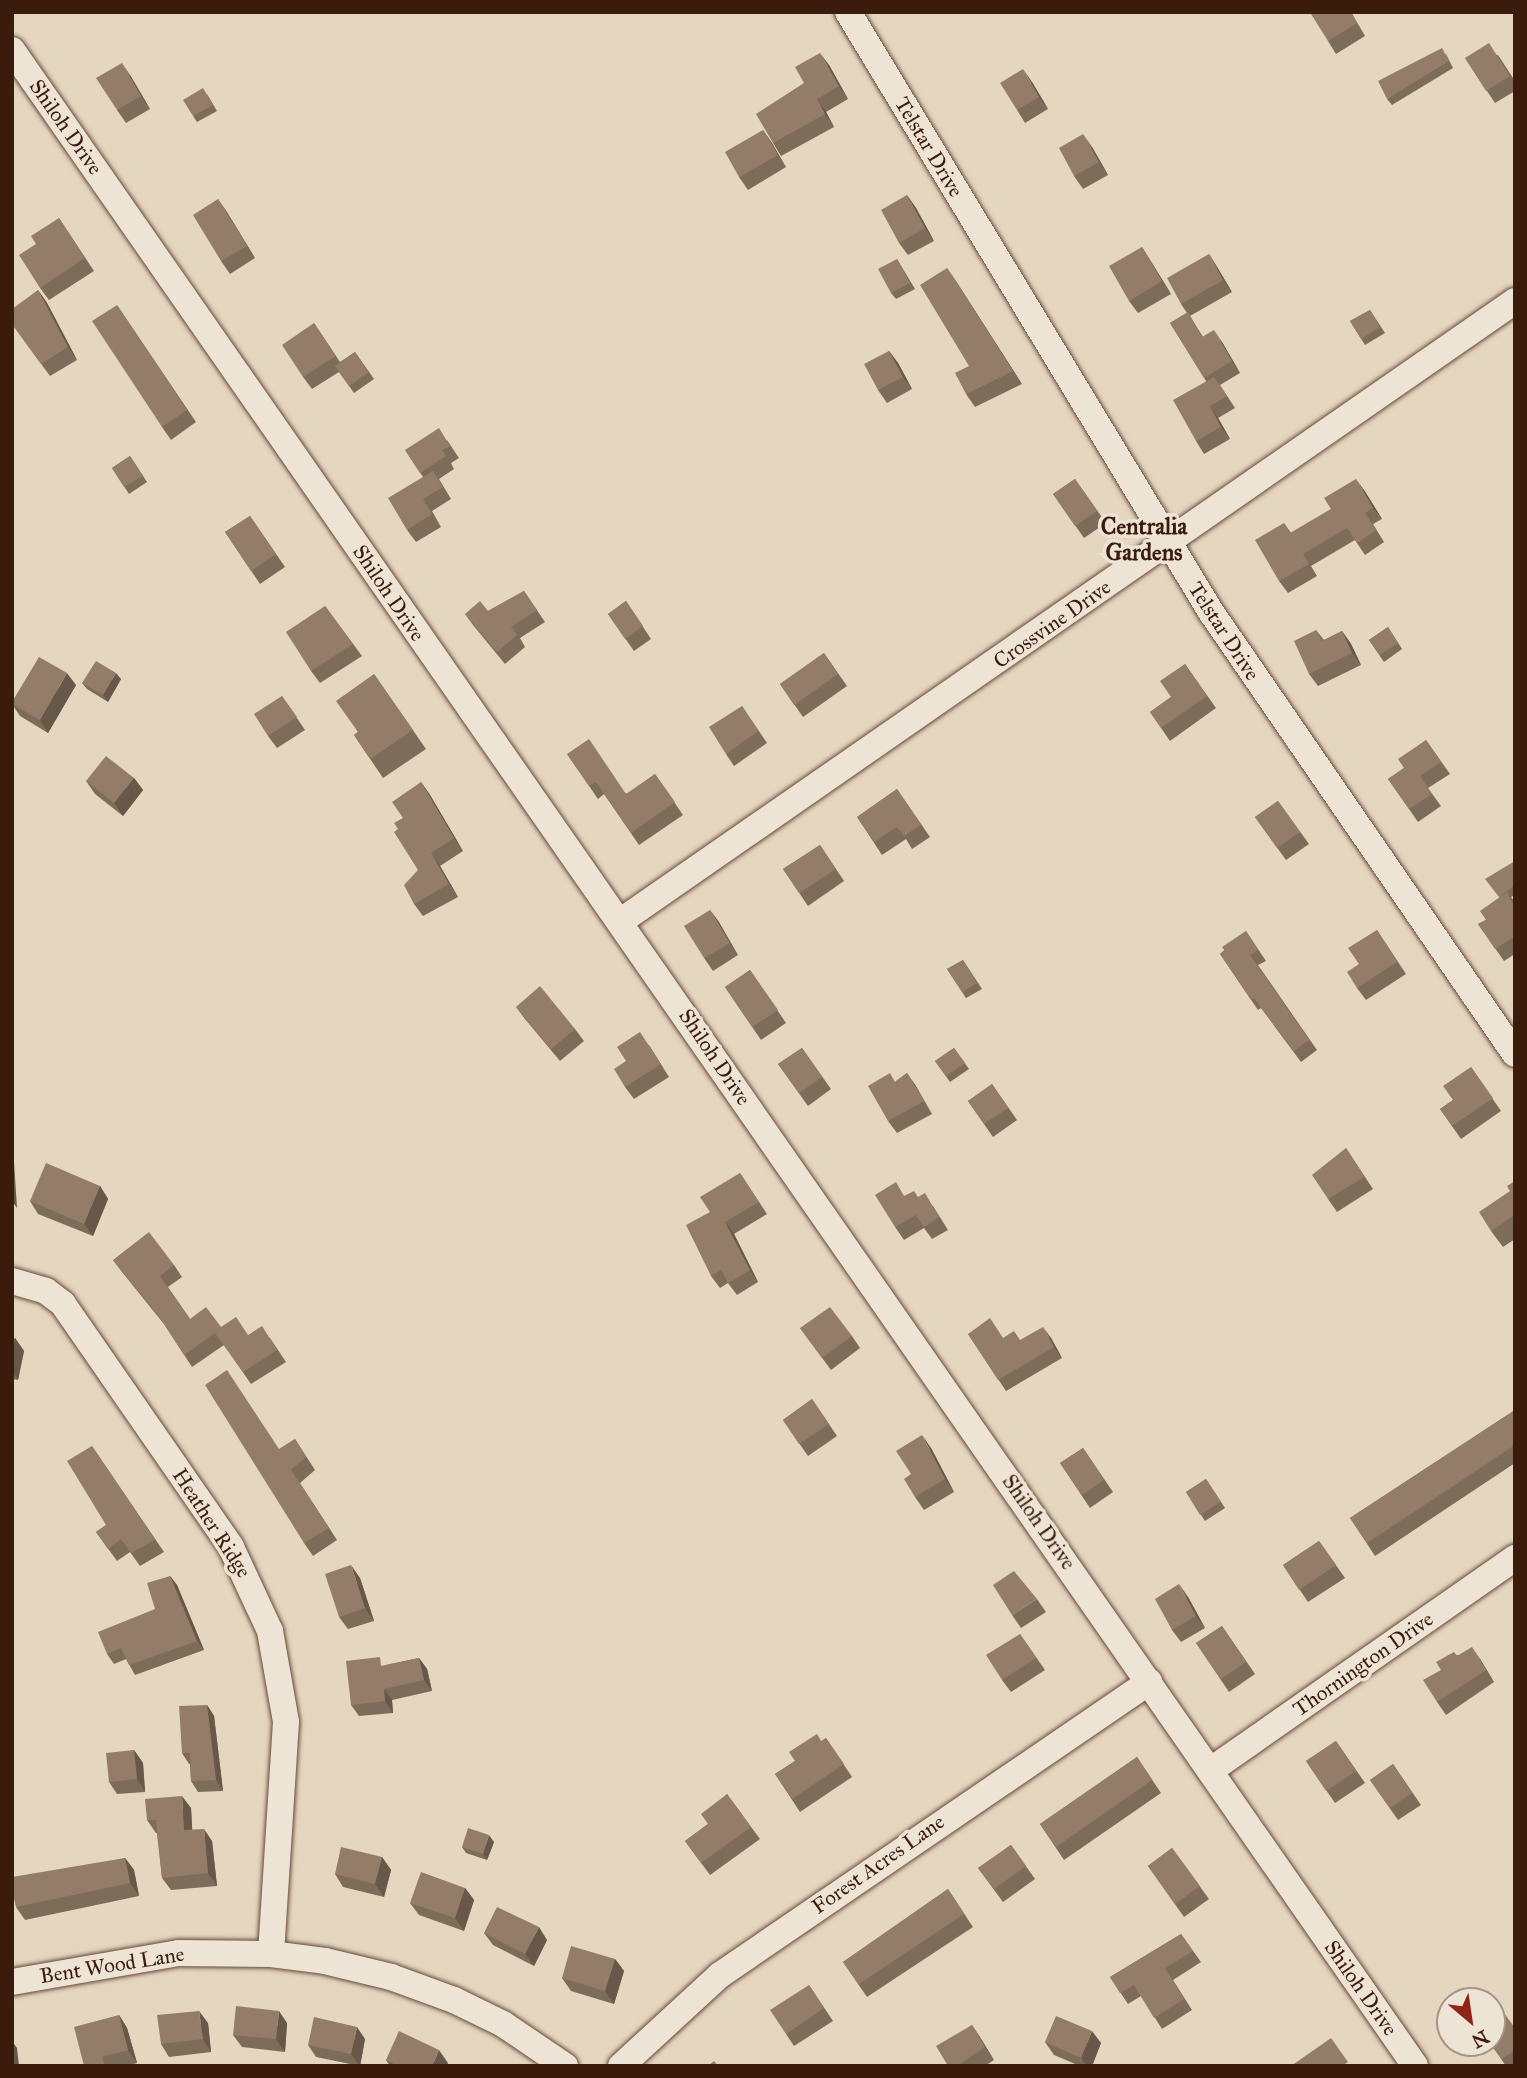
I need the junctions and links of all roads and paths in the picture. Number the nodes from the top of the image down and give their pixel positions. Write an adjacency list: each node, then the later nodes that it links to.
1 (848, 12): 4 (street, Telstar Drive)
2 (12, 50): 5 (street, Shiloh Drive)
3 (1515, 301): 4 (street, Crossvine Drive)
4 (1168, 542): 5 (street, Crossvine Drive); 6 (street, Telstar Drive)
5 (621, 921): 9 (street, Shiloh Drive)
6 (1515, 1054)
7 (12, 1280): 11 (street, Heather Ridge)
8 (1515, 1559): 10 (street, Thornington Drive)
9 (1149, 1682): 10 (street, Shiloh Drive); 14 (street, Forest Acres Lane)
10 (1211, 1770): 15 (street, Shiloh Drive)
11 (271, 1954): 12 (street, Bent Wood Lane); 13 (street, Bent Wood Lane)
12 (12, 1982)
13 (565, 2066)
14 (621, 2066)
15 (1415, 2066)

